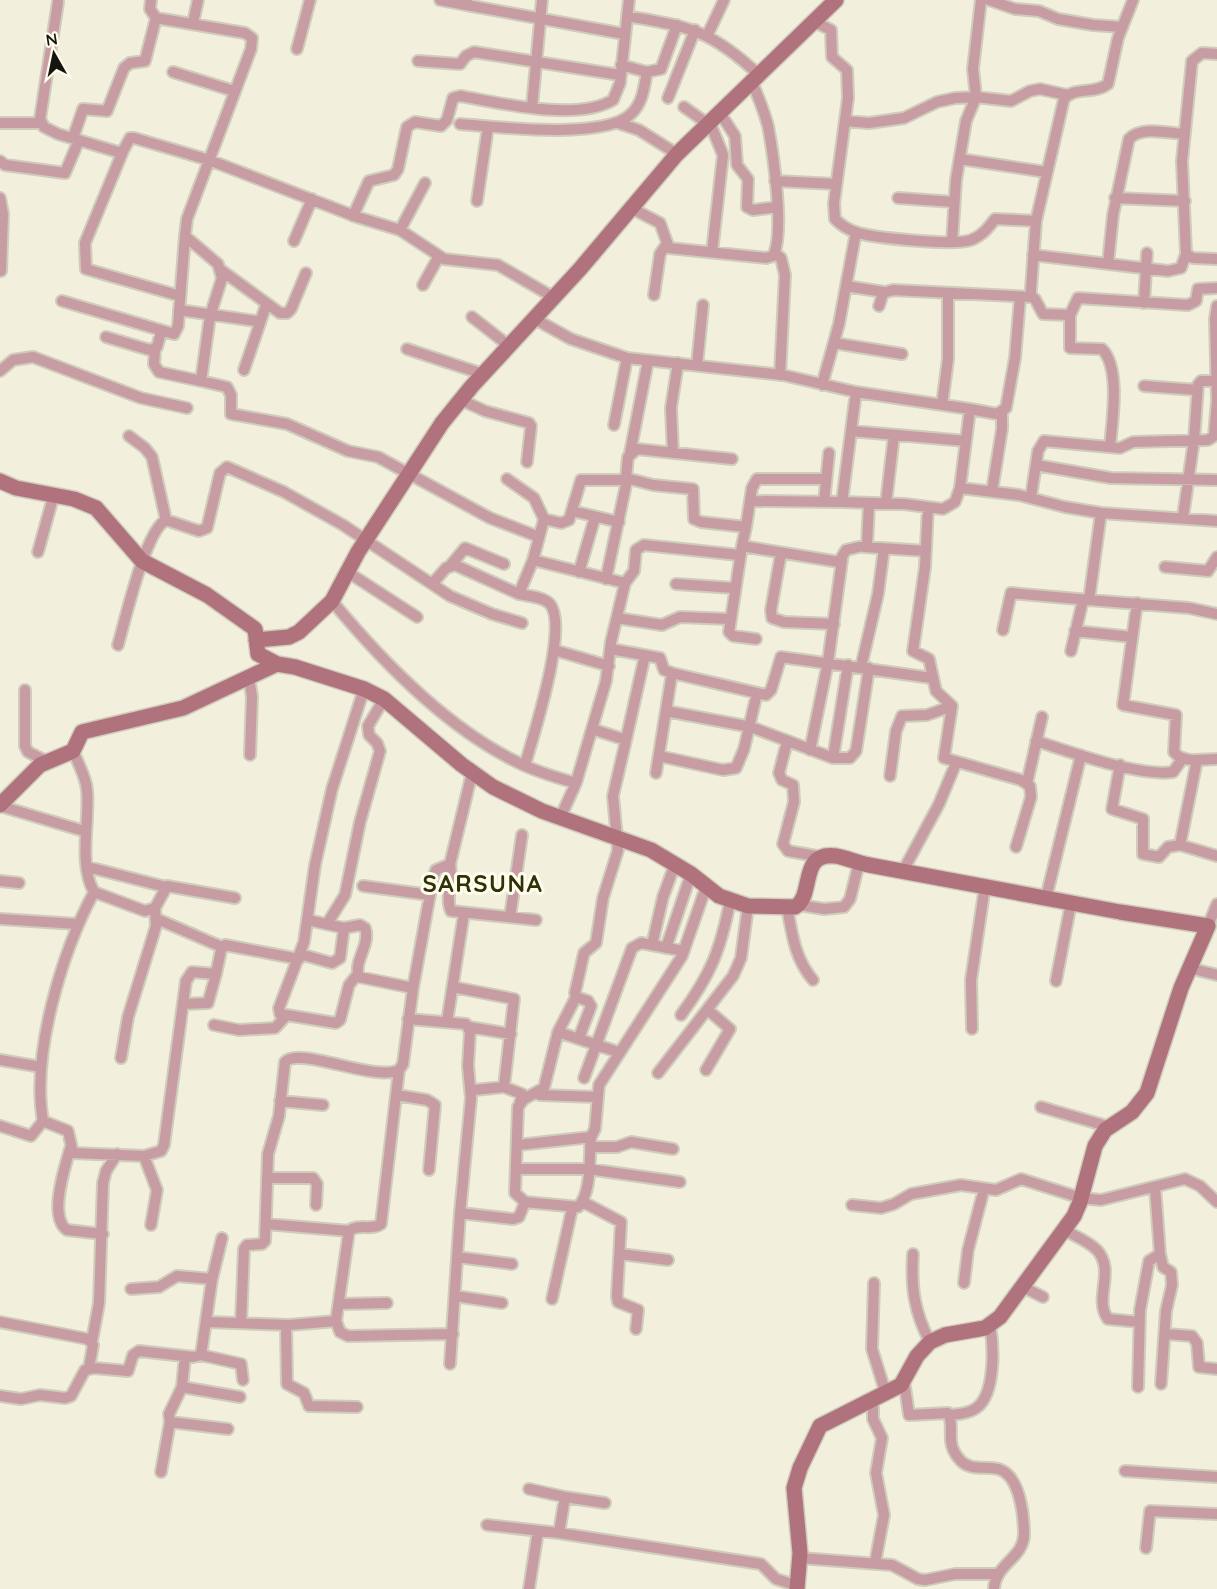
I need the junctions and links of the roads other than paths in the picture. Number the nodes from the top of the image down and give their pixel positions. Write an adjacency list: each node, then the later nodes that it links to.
1 (151, 0): 15 (street)
2 (198, 0): 18 (street)
3 (310, 0): 24 (street)
4 (440, 0): 13 (street)
5 (542, 0): 16 (street)
6 (629, 0): 14 (street)
7 (724, 0): 23 (street)
8 (836, 0): 17 (street)
9 (981, 0): 34 (street)
10 (989, 0): 20 (street)
11 (1132, 0): 20 (street)
12 (58, 2): 41 (street)
13 (467, 2): 16 (street)
14 (627, 16): 19 (street); 22 (street)
15 (156, 18): 18 (street); 46 (street)
16 (539, 19): 22 (street); 27 (street)
17 (815, 22): 31 (street); 39 (street)
18 (193, 23): 32 (street)
19 (677, 25): 21 (street); 30 (street)
20 (1122, 27): 33 (street)
21 (695, 30): 23 (street); 35 (street)
22 (624, 34): 28 (street)
23 (707, 36): 31 (street)
24 (297, 50)
25 (1217, 54): 45 (street)
26 (418, 61): 27 (street)
27 (536, 62): 28 (street); 36 (street)
28 (621, 70): 30 (street); 36 (street)
29 (172, 72): 32 (street)
30 (646, 72): 42 (street)
31 (756, 78): 38 (street); 53 (street)
32 (234, 91): 50 (street)
33 (1067, 94): 34 (street); 52 (street)
34 (976, 97): 39 (street); 49 (street)
35 (668, 98)
36 (531, 107): 65 (street)
37 (684, 107): 38 (street)
38 (713, 120): 48 (street); 63 (street); 74 (street)
39 (845, 121): 55 (street)
40 (0, 123): 41 (street)
41 (41, 123): 46 (street)
42 (618, 123): 44 (street); 48 (street)
43 (460, 124): 44 (street)
44 (488, 126): 60 (street)
45 (1184, 134): 58 (street); 61 (street)
46 (76, 139): 47 (street); 51 (street)
47 (123, 151): 50 (street); 92 (street)
48 (677, 154): 64 (street)
49 (960, 159): 52 (street); 62 (street)
50 (209, 160): 59 (street); 69 (street)
51 (0, 161)
52 (1046, 172): 66 (street)
53 (775, 181): 55 (street); 63 (street)
54 (425, 183): 67 (street)
55 (835, 184): 68 (street)
56 (0, 198): 73 (street)
57 (898, 198): 62 (street)
58 (1115, 198): 61 (street); 81 (street)
59 (312, 199): 65 (street); 70 (street)
60 (477, 201)
61 (1185, 201): 77 (street)
62 (954, 202): 71 (street)
63 (777, 207): 75 (street)
64 (631, 208): 72 (street); 93 (street)
65 (353, 216): 67 (street)
66 (1036, 221): 71 (street); 78 (street)
67 (400, 230): 79 (street)
68 (856, 232): 71 (street); 87 (street)
69 (185, 237): 83 (street); 92 (street)
70 (294, 241)
71 (952, 242)
72 (666, 245): 74 (street); 91 (street)
73 (1, 251): 84 (street)
74 (712, 252): 75 (street)
75 (775, 253): 122 (street)
76 (1147, 253): 82 (street)
77 (1186, 254): 80 (street); 82 (street)
78 (1033, 255): 81 (street); 94 (street)
79 (439, 256): 86 (street); 93 (street)
80 (1217, 259)
81 (1108, 264): 82 (street)
82 (1146, 268): 96 (street)
83 (221, 270): 97 (street); 103 (street)
84 (2, 271)
85 (306, 273): 97 (street)
86 (423, 285)
87 (846, 286): 89 (street); 110 (street)
88 (1217, 288): 96 (street)
89 (884, 292): 90 (street); 99 (street)
90 (948, 294): 94 (street); 131 (street)
91 (654, 295)
92 (180, 296): 101 (street)
93 (553, 297): 105 (street)
94 (1025, 298): 102 (street); 134 (street)
95 (62, 301): 107 (street)
96 (1144, 303): 102 (street)
97 (266, 305): 106 (street)
98 (704, 305): 118 (street)
99 (879, 306)
100 (1217, 306): 108 (street)
101 (179, 310): 103 (street); 107 (street)
102 (1070, 315): 141 (street)
103 (210, 316): 106 (street); 123 (street)
104 (472, 318): 111 (street)
105 (533, 318): 111 (street); 115 (street)
106 (261, 320): 119 (street)
107 (161, 332): 113 (street)
108 (1216, 334): 124 (street)
109 (106, 337): 113 (street)
110 (834, 343): 114 (street); 125 (street)
111 (508, 345): 121 (street)
112 (407, 349): 121 (street)
113 (155, 350): 123 (street)
114 (902, 354)
115 (627, 358): 116 (street); 135 (street)
116 (648, 361): 117 (street); 142 (street)
117 (678, 363): 118 (street); 143 (street)
118 (697, 365): 122 (street)
119 (244, 370)
120 (0, 371): 132 (street)
121 (483, 374): 129 (street)
122 (780, 375): 125 (street)
123 (201, 381): 148 (street)
124 (1216, 381): 127 (street); 130 (street)
125 (822, 384): 128 (street)
126 (1144, 386): 127 (street)
127 (1197, 390): 140 (street)
128 (856, 392): 131 (street); 136 (street)
129 (461, 400): 146 (street); 148 (street)
130 (1217, 400): 140 (street)
131 (942, 405): 133 (street)
132 (187, 408)
133 (970, 410): 134 (street); 139 (street)
134 (1002, 412): 156 (street)
135 (614, 425)
136 (851, 431): 137 (street); 161 (street)
137 (894, 435): 139 (street); 163 (street)
138 (129, 436): 170 (street)
139 (966, 441): 155 (street)
140 (1194, 441): 141 (street); 151 (street)
141 (1110, 447): 147 (street)
142 (630, 453): 143 (street); 152 (street)
143 (673, 453): 145 (street)
144 (829, 453): 150 (street)
145 (732, 459)
146 (527, 462)
147 (1036, 465): 151 (street); 158 (street)
148 (409, 473): 174 (street); 175 (street)
149 (507, 479): 169 (street)
150 (826, 479): 159 (street); 160 (street)
151 (1188, 479): 153 (street); 168 (street)
152 (627, 480): 165 (street); 172 (street); 173 (street)
153 (1217, 480)
154 (0, 481): 157 (street)
155 (960, 488): 156 (street); 164 (street)
156 (992, 491): 158 (street)
157 (54, 494): 180 (street); 185 (street)
158 (1031, 497): 166 (street)
159 (751, 501): 160 (street); 173 (street)
160 (824, 502): 161 (street)
161 (842, 502): 162 (street)
162 (869, 502): 163 (street); 176 (street)
163 (886, 503): 164 (street)
164 (928, 507): 179 (street)
165 (572, 511): 167 (street); 169 (street)
166 (1101, 513): 168 (street); 197 (street)
167 (595, 517): 172 (street); 190 (street)
168 (1183, 518): 171 (street)
169 (544, 519): 174 (street)
170 (166, 520): 175 (street); 185 (street)
171 (1217, 521)
172 (619, 522): 191 (street)
173 (746, 527): 178 (street)
174 (539, 537): 183 (street)
175 (365, 540): 189 (street); 192 (street)
176 (864, 547): 177 (street); 184 (street)
177 (884, 549): 179 (street); 220 (street)
178 (741, 551): 181 (street); 193 (street); 195 (street)
179 (926, 551): 223 (street)
180 (38, 552)
181 (781, 553): 184 (street); 205 (street)
182 (1217, 557): 188 (street)
183 (533, 560): 190 (street); 196 (street)
184 (842, 560): 205 (street)
185 (142, 561): 210 (street); 211 (street)
186 (504, 564): 187 (street)
187 (450, 566): 192 (street); 196 (street)
188 (1165, 567)
189 (346, 571): 198 (street); 201 (street)
190 (579, 572): 191 (street)
191 (606, 579): 193 (street)
192 (433, 583): 204 (street)
193 (625, 584): 202 (street)
194 (676, 584): 195 (street)
195 (734, 588): 203 (street)
196 (519, 594): 213 (street)
197 (1086, 600): 199 (street); 206 (street); 207 (street)
198 (332, 601): 210 (street); 247 (street)
199 (1137, 603): 200 (street); 208 (street)
200 (1217, 614)
201 (417, 617)
202 (617, 618): 203 (street); 212 (street)
203 (730, 619): 209 (street)
204 (522, 622)
205 (834, 624): 216 (street)
206 (1003, 630)
207 (1076, 631): 208 (street); 214 (street)
208 (1132, 637): 242 (street)
209 (756, 639)
210 (256, 640): 217 (street)
211 (118, 645)
212 (610, 649): 215 (street); 219 (street)
213 (554, 650): 219 (street); 247 (street)
214 (1071, 651)
215 (645, 655): 221 (street); 233 (street)
216 (828, 662): 218 (street); 226 (street); 236 (street)
217 (277, 664): 222 (street); 224 (street)
218 (848, 665): 220 (street); 241 (street)
219 (609, 666): 232 (street)
220 (865, 668): 223 (street); 241 (street)
221 (672, 674): 226 (street); 229 (street)
222 (249, 677): 237 (street); 238 (street)
223 (932, 678): 228 (street)
224 (364, 689): 227 (street); 289 (street)
225 (25, 690): 245 (street)
226 (757, 693): 231 (street)
227 (384, 699): 249 (street); 292 (street)
228 (952, 706): 246 (street); 251 (street)
229 (666, 711): 231 (street); 240 (street)
230 (1042, 717): 234 (street)
231 (751, 727): 235 (street); 240 (street)
232 (591, 729): 233 (street); 252 (street)
233 (626, 740): 258 (street)
234 (1036, 741): 239 (street); 253 (street)
235 (787, 742): 236 (street); 263 (street)
236 (810, 750): 241 (street)
237 (73, 751): 245 (street); 256 (street)
238 (250, 755)
239 (1081, 755): 248 (street); 279 (street)
240 (659, 756): 250 (street)
241 (833, 758)
242 (1183, 758): 244 (street); 248 (street)
243 (1217, 759): 244 (street)
244 (1197, 760): 260 (street)
245 (46, 761): 254 (street)
246 (956, 763): 253 (street); 268 (street)
247 (525, 765): 252 (street)
248 (1120, 765): 260 (street)
249 (472, 772): 255 (street); 265 (street)
250 (656, 773)
251 (890, 776)
252 (576, 783): 255 (street)
253 (1027, 783): 261 (street)
254 (2, 800): 256 (street)
255 (561, 816): 258 (street)
256 (84, 831): 267 (street)
257 (522, 835): 287 (street)
258 (616, 837): 266 (street); 308 (street)
259 (1160, 843): 260 (street)
260 (1176, 846): 262 (street)
261 (1016, 847)
262 (1217, 856)
263 (823, 857): 264 (street); 284 (street)
264 (860, 863): 268 (street); 284 (street)
265 (450, 864): 277 (street); 285 (street)
266 (675, 864): 269 (street); 295 (street)
267 (88, 867): 274 (street); 276 (street)
268 (903, 871): 273 (street)
269 (691, 874): 275 (street); 297 (street)
270 (0, 881): 271 (street)
271 (19, 883)
272 (363, 886): 277 (street)
273 (985, 886): 279 (street); 317 (street)
274 (166, 887): 278 (street); 286 (street)
275 (706, 887): 280 (street); 298 (street)
276 (94, 892): 286 (street); 291 (street)
277 (430, 895): 307 (street)
278 (235, 898)
279 (1046, 898): 281 (street)
280 (730, 902): 283 (street); 311 (street)
281 (1071, 903): 293 (street); 305 (street)
282 (1217, 904): 293 (street)
283 (748, 906): 284 (street); 310 (street)
284 (794, 906): 304 (street)
285 (464, 913): 287 (street); 306 (street)
286 (156, 914): 296 (street); 323 (street)
287 (510, 917): 290 (street)
288 (0, 919): 291 (street)
289 (308, 920): 292 (street); 299 (street)
290 (536, 920)
291 (77, 924): 325 (street)
292 (327, 924): 294 (street)
293 (1208, 926): 300 (street)
294 (344, 928): 299 (street); 302 (street)
295 (652, 945): 297 (street); 321 (street)
296 (222, 947): 299 (street); 301 (street)
297 (666, 948): 298 (street)
298 (684, 951): 322 (street)
299 (299, 956): 312 (street)
300 (1189, 968): 303 (street); 341 (street)
301 (216, 974): 309 (street); 309 (street)
302 (357, 975): 307 (street); 312 (street)
303 (1217, 975)
304 (813, 980)
305 (1056, 981)
306 (453, 987): 314 (street); 319 (street)
307 (413, 988): 313 (street)
308 (576, 996): 318 (street); 320 (street)
309 (183, 1004): 347 (street)
310 (708, 1010): 327 (street); 328 (street)
311 (681, 1015)
312 (285, 1017): 315 (street)
313 (408, 1018): 314 (street); 326 (street)
314 (447, 1022): 316 (street)
315 (214, 1025)
316 (469, 1027): 319 (street); 362 (street)
317 (972, 1029)
318 (558, 1032): 320 (street); 336 (street)
319 (511, 1034): 330 (street)
320 (579, 1038): 321 (street)
321 (599, 1044): 322 (street); 329 (street)
322 (618, 1052): 334 (street)
323 (121, 1058)
324 (0, 1060): 325 (street)
325 (41, 1067): 339 (street)
326 (399, 1070): 332 (street); 335 (street)
327 (705, 1070)
328 (658, 1073)
329 (584, 1078)
330 (504, 1087): 331 (street); 336 (street)
331 (474, 1090)
332 (397, 1095): 350 (street); 366 (street)
333 (540, 1095): 334 (street)
334 (597, 1097): 342 (street)
335 (280, 1101): 337 (street); 351 (street)
336 (520, 1102): 343 (street)
337 (323, 1105)
338 (1041, 1107): 341 (street)
339 (44, 1121): 340 (street); 344 (street)
340 (0, 1126)
341 (1110, 1127): 355 (street)
342 (590, 1142): 343 (street); 345 (street); 349 (street)
343 (518, 1145): 348 (street)
344 (70, 1149): 346 (street); 367 (street)
345 (673, 1149)
346 (117, 1154): 347 (street); 367 (street)
347 (144, 1156): 364 (street)
348 (517, 1169): 349 (street); 358 (street)
349 (588, 1169): 352 (street); 356 (street)
350 (429, 1170)
351 (267, 1178): 359 (street); 363 (street)
352 (680, 1182)
353 (1155, 1187): 355 (street); 357 (street); 371 (street)
354 (984, 1189): 355 (street); 360 (street); 377 (street)
355 (1082, 1198): 365 (street)
356 (583, 1202): 361 (street); 369 (street)
357 (1217, 1202)
358 (525, 1203): 361 (street); 362 (street)
359 (316, 1205)
360 (852, 1205)
361 (572, 1209): 382 (street)
362 (460, 1213): 372 (street)
363 (266, 1224): 366 (street); 390 (street)
364 (151, 1225)
365 (1064, 1230): 378 (street); 389 (street)
366 (349, 1231): 384 (street)
367 (103, 1234): 396 (street)
368 (222, 1238): 375 (street)
369 (620, 1254): 373 (street); 393 (street)
370 (913, 1254): 397 (street)
371 (1160, 1254): 389 (street); 395 (street)
372 (457, 1257): 374 (street); 380 (street)
373 (668, 1260)
374 (512, 1264)
375 (212, 1279): 379 (street); 388 (street)
376 (874, 1283): 410 (street)
377 (964, 1283)
378 (1023, 1287): 381 (street); 392 (street)
379 (131, 1289)
380 (455, 1296): 383 (street); 394 (street)
381 (1043, 1297)
382 (552, 1299)
383 (502, 1303)
384 (339, 1304): 385 (street); 386 (street)
385 (387, 1304)
386 (336, 1321): 391 (street); 394 (street)
387 (0, 1322): 396 (street)
388 (207, 1322): 390 (street); 398 (street)
389 (1139, 1322): 407 (street)
390 (241, 1323): 391 (street)
391 (286, 1325): 411 (street)
392 (990, 1326): 397 (street); 412 (street)
393 (636, 1329)
394 (453, 1334): 400 (street)
395 (1166, 1334): 402 (street); 405 (street)
396 (92, 1341): 401 (street)
397 (930, 1342): 404 (street)
398 (201, 1355): 399 (street); 403 (street)
399 (185, 1356): 401 (street); 406 (street)
400 (450, 1364)
401 (89, 1368): 408 (street)
402 (1217, 1369)
403 (243, 1380)
404 (904, 1381): 410 (street); 412 (street)
405 (1161, 1384)
406 (182, 1387): 409 (street); 413 (street)
407 (1138, 1387)
408 (0, 1396)
409 (240, 1397)
410 (880, 1398): 426 (street); 427 (street)
411 (357, 1407)
412 (950, 1415): 428 (street)
413 (170, 1422): 414 (street); 416 (street)
414 (228, 1429)
415 (1125, 1471): 417 (street)
416 (161, 1472)
417 (1217, 1477)
418 (528, 1489): 419 (street)
419 (565, 1497): 420 (street); 424 (street)
420 (605, 1503)
421 (1217, 1514): 425 (street)
422 (487, 1525): 423 (street)
423 (538, 1531): 424 (street); 430 (street)
424 (559, 1533): 429 (street)
425 (1146, 1548)
426 (800, 1558): 427 (street); 429 (street)
427 (875, 1563): 428 (street)
428 (998, 1574): 431 (street)
429 (797, 1588)
430 (530, 1589)
431 (994, 1589)

